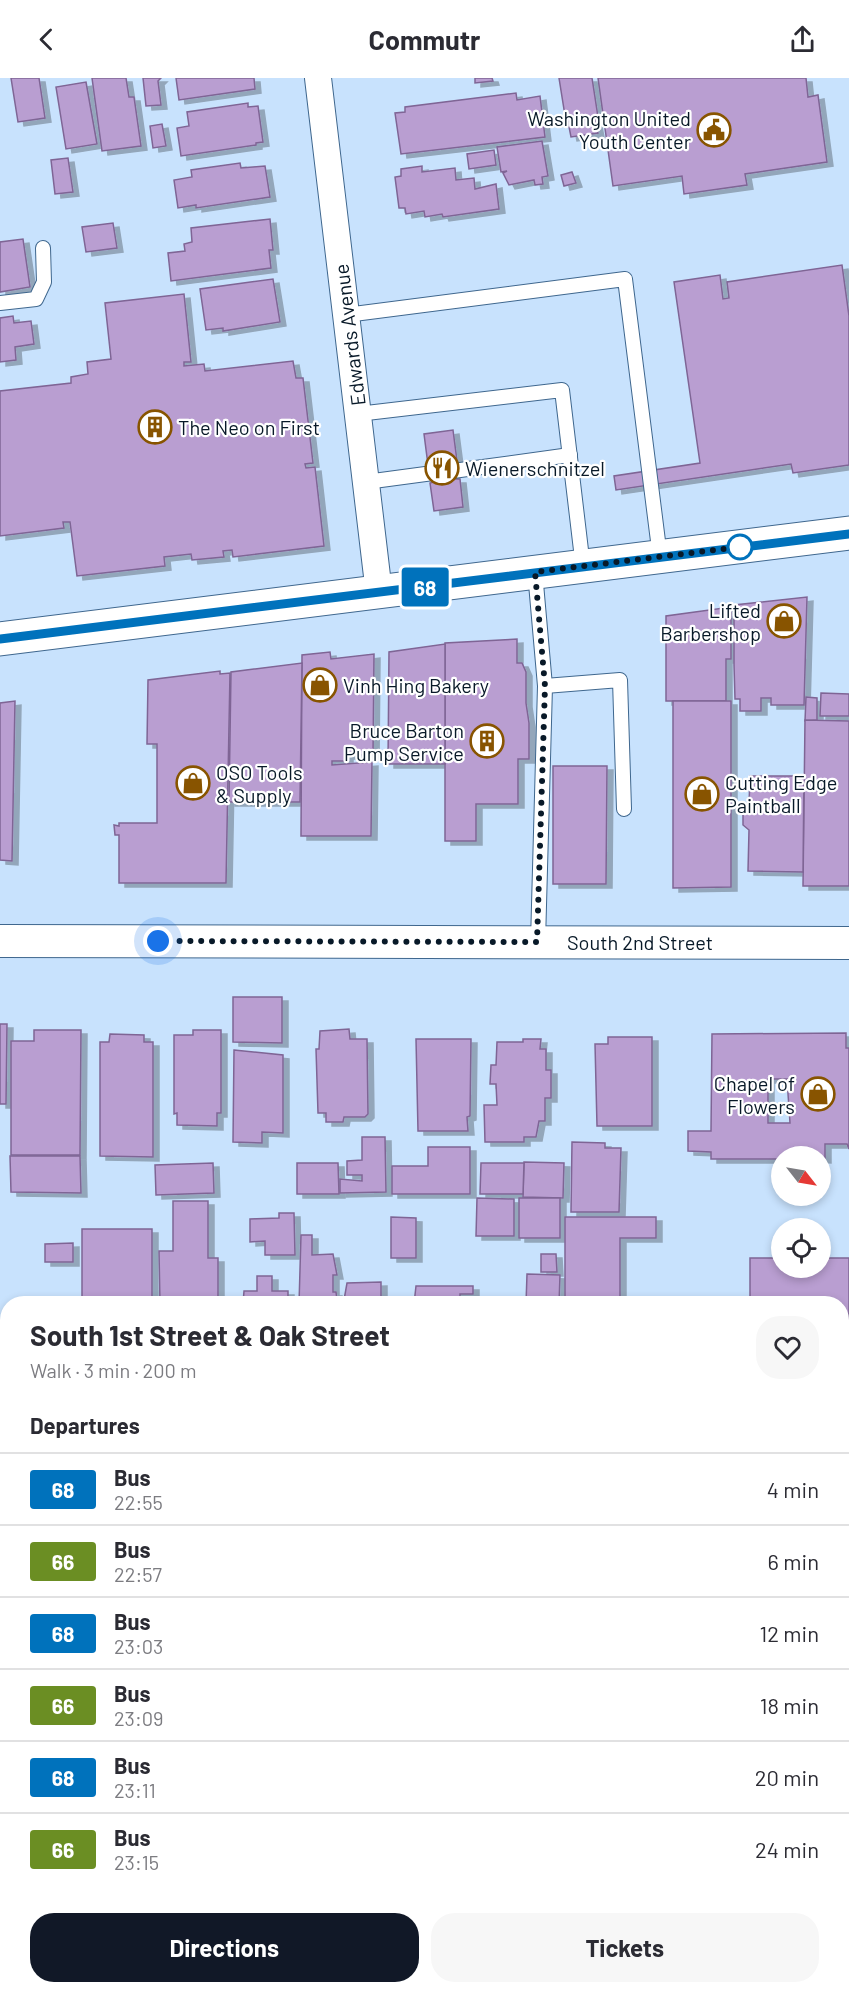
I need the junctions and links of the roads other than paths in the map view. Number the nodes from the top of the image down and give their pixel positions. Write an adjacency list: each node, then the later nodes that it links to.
1 (318, 78): 4 (street, Edwards Avenue)
2 (43, 248): 3 (lane)
3 (0, 303)
4 (346, 315): 5 (street, Edwards Avenue); 11 (lane)
5 (358, 414): 6 (lane); 9 (street, Edwards Avenue)
6 (570, 455): 7 (lane); 12 (lane)
7 (453, 471)
8 (433, 473): 9 (lane)
9 (366, 482): 14 (street, Edwards Avenue)
10 (849, 533): 11 (main road)
11 (660, 557): 12 (main road)
12 (583, 567): 13 (main road)
13 (535, 572): 14 (main road); 16 (lane)
14 (379, 593): 15 (main road)
15 (0, 639)
16 (545, 686): 17 (lane); 19 (lane)
17 (624, 809)
18 (0, 941): 19 (street, South 2nd Street)
19 (537, 942): 20 (street, South 2nd Street)
20 (849, 943)

